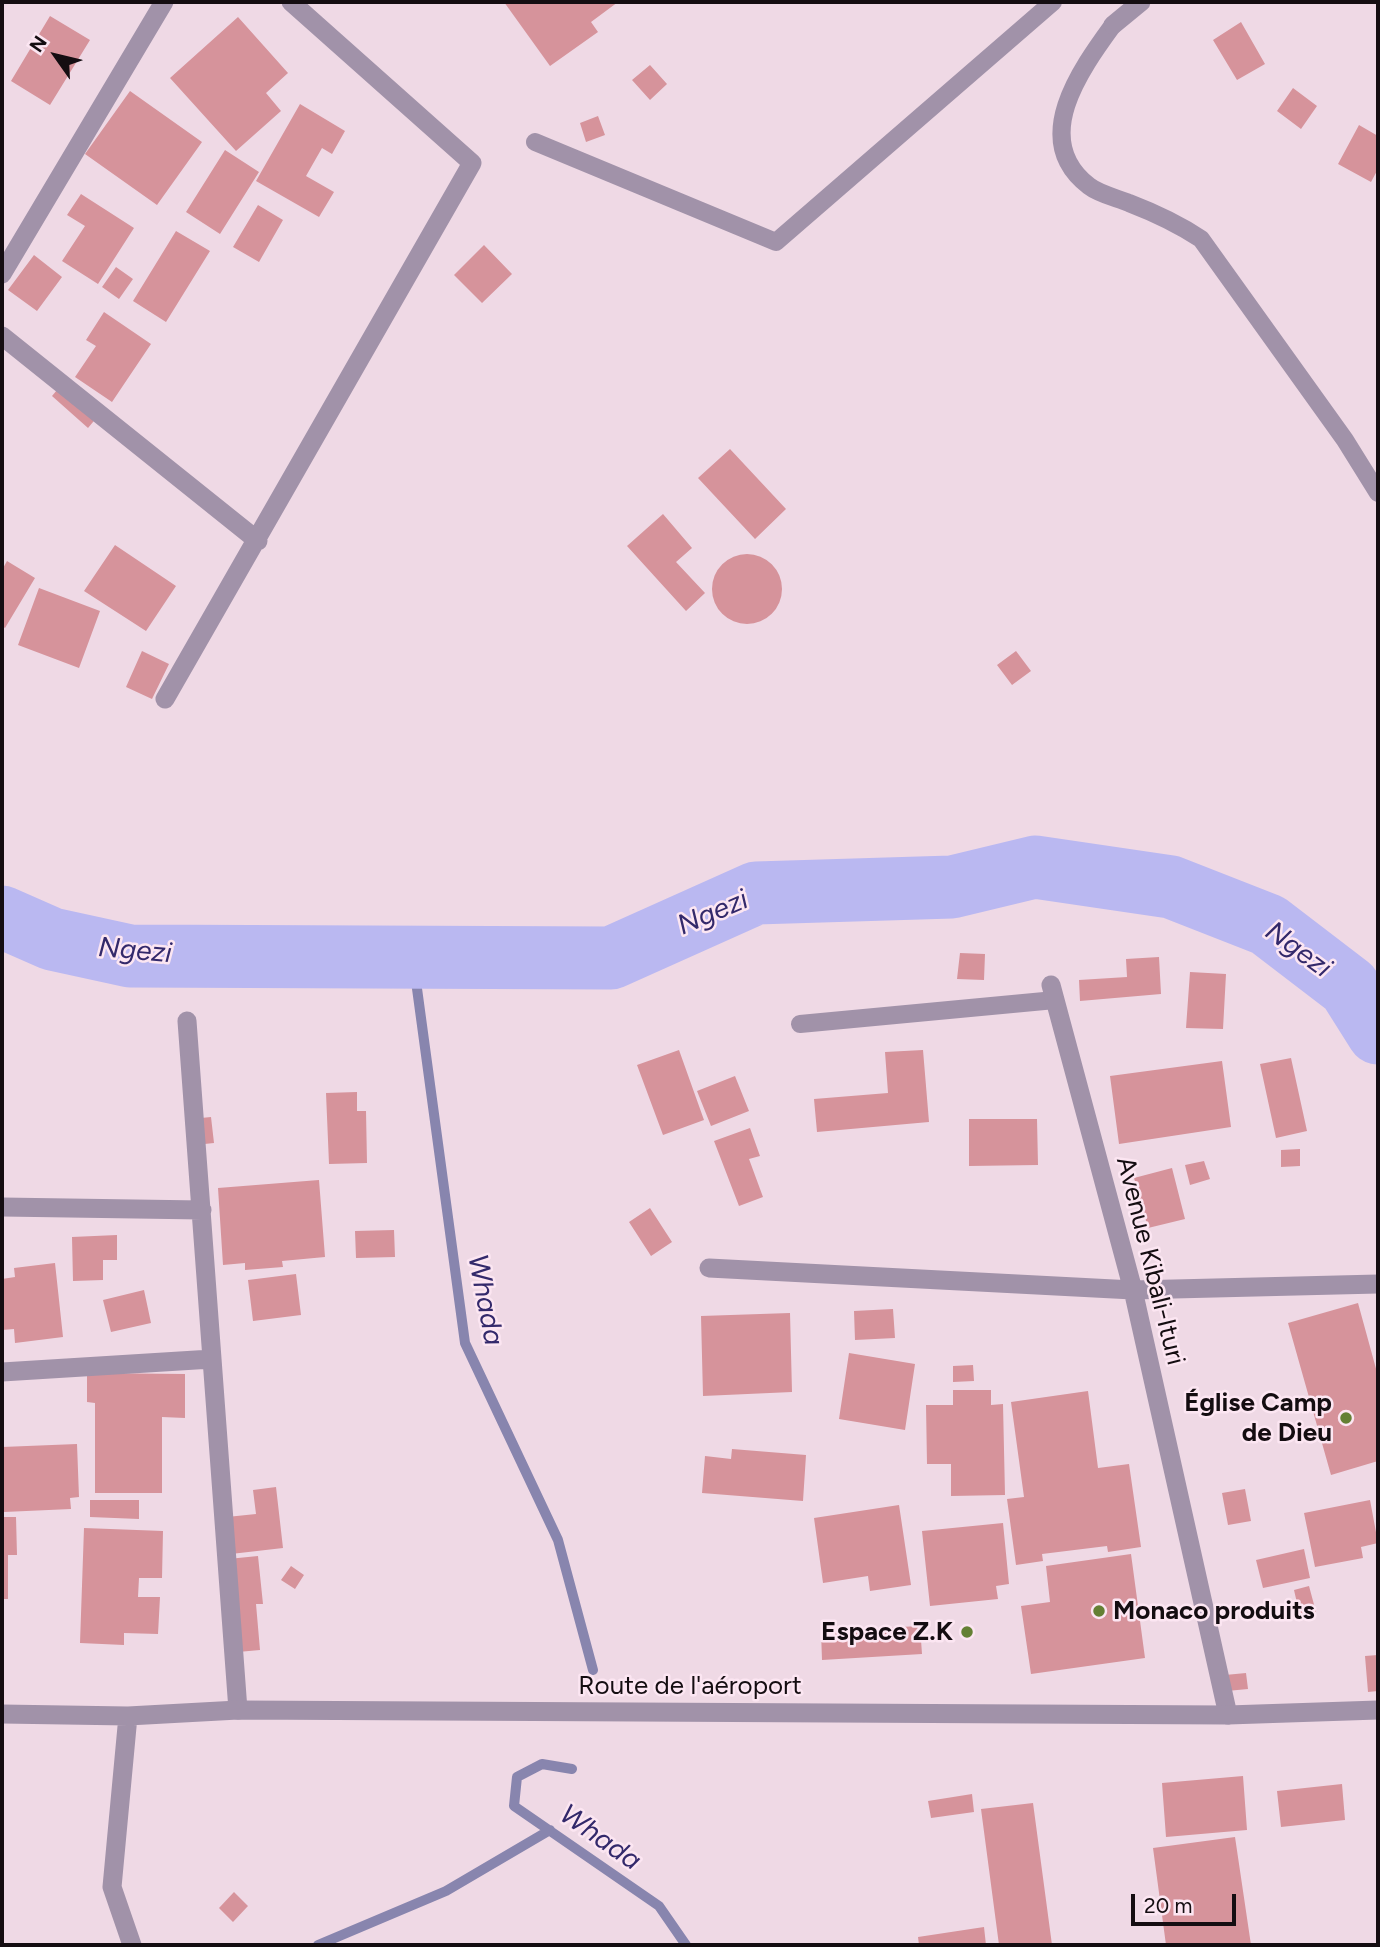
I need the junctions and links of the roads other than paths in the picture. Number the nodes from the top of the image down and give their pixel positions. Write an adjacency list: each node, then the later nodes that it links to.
1 (164, 2): 7 (street)
2 (291, 2): 10 (street)
3 (1053, 2): 6 (lane)
4 (1141, 2): 5 (street)
5 (1112, 24): 9 (lane)
6 (535, 142)
7 (2, 274)
8 (2, 336): 10 (street)
9 (1378, 493)
10 (258, 541): 11 (street)
11 (165, 699)
12 (1053, 992): 14 (lane); 19 (street, Avenue Kibali-Ituri)
13 (187, 1021): 16 (street)
14 (800, 1024)
15 (2, 1207): 16 (street)
16 (202, 1210): 20 (street)
17 (709, 1268): 19 (street)
18 (1378, 1284): 19 (street)
19 (1133, 1290): 25 (street, Avenue Kibali-Ituri)
20 (212, 1359): 21 (street); 22 (street)
21 (2, 1372)
22 (238, 1710): 25 (street, Route de l'aéroport); 26 (street, Route de l'aéroport)
23 (1378, 1710): 25 (street, Route de l'aéroport)
24 (2, 1714): 26 (street, Route de l'aéroport)
25 (1228, 1715)
26 (128, 1716): 27 (street)
27 (132, 1945)

